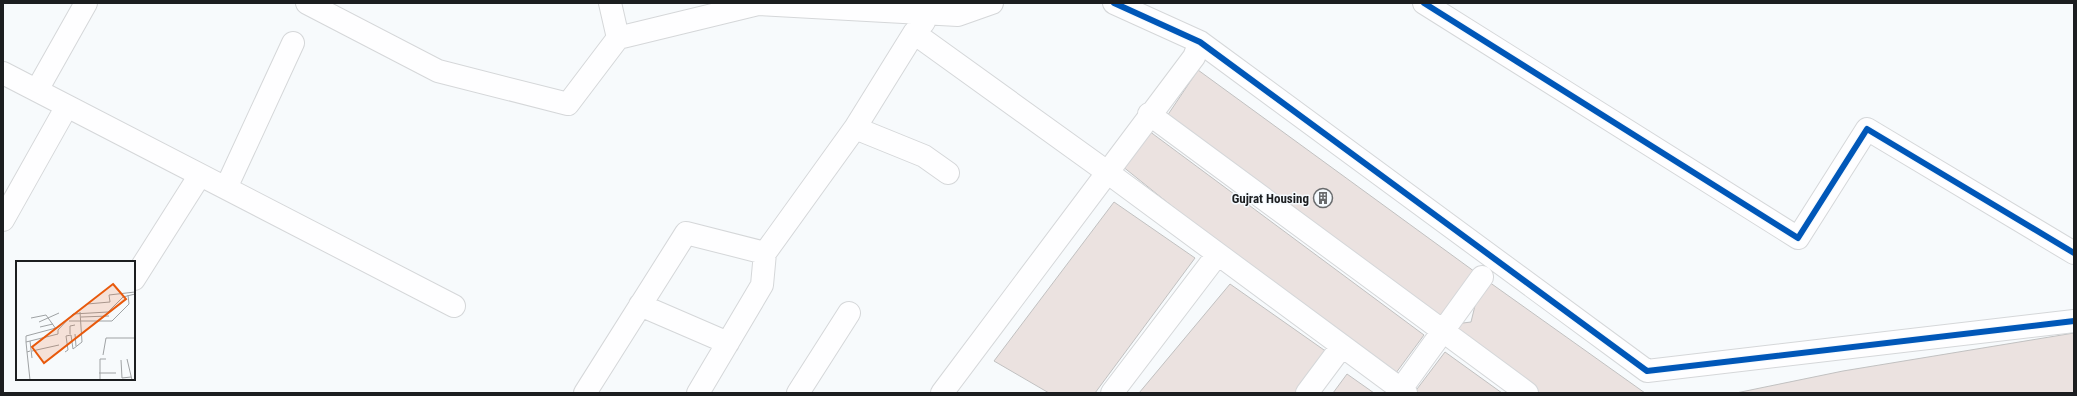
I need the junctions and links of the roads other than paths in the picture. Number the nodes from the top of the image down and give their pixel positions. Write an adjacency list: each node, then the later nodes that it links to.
1 (86, 3): 13 (street)
2 (307, 3): 9 (street)
3 (610, 3): 9 (street)
4 (992, 3): 7 (street)
5 (1114, 3): 10 (street)
6 (1424, 3): 23 (street)
7 (932, 14): 8 (street); 9 (street)
8 (914, 33): 16 (street); 17 (street)
9 (618, 38)
10 (1200, 42): 15 (street); 30 (street)
11 (293, 43): 20 (street)
12 (3, 73): 13 (street)
13 (37, 90): 14 (street)
14 (67, 106): 19 (street); 21 (street)
15 (1149, 114): 17 (street); 31 (street)
16 (855, 128): 18 (street); 22 (street)
17 (1107, 172): 24 (street); 38 (street)
18 (948, 173)
19 (200, 175): 20 (street); 25 (street)
20 (226, 188): 28 (street)
21 (3, 220)
22 (765, 253): 27 (street); 32 (street)
23 (2074, 253)
24 (1217, 255): 33 (street); 39 (street)
25 (135, 277)
26 (1482, 277): 31 (street)
27 (640, 305): 32 (street); 36 (street)
28 (454, 306)
29 (849, 313): 35 (street)
30 (2074, 321)
31 (1443, 330): 34 (street); 41 (street)
32 (728, 344): 37 (street)
33 (1342, 346): 34 (street); 40 (street)
34 (1404, 391)
35 (801, 392)
36 (585, 393)
37 (698, 393)
38 (942, 393)
39 (1112, 393)
40 (1307, 393)
41 (1527, 393)

